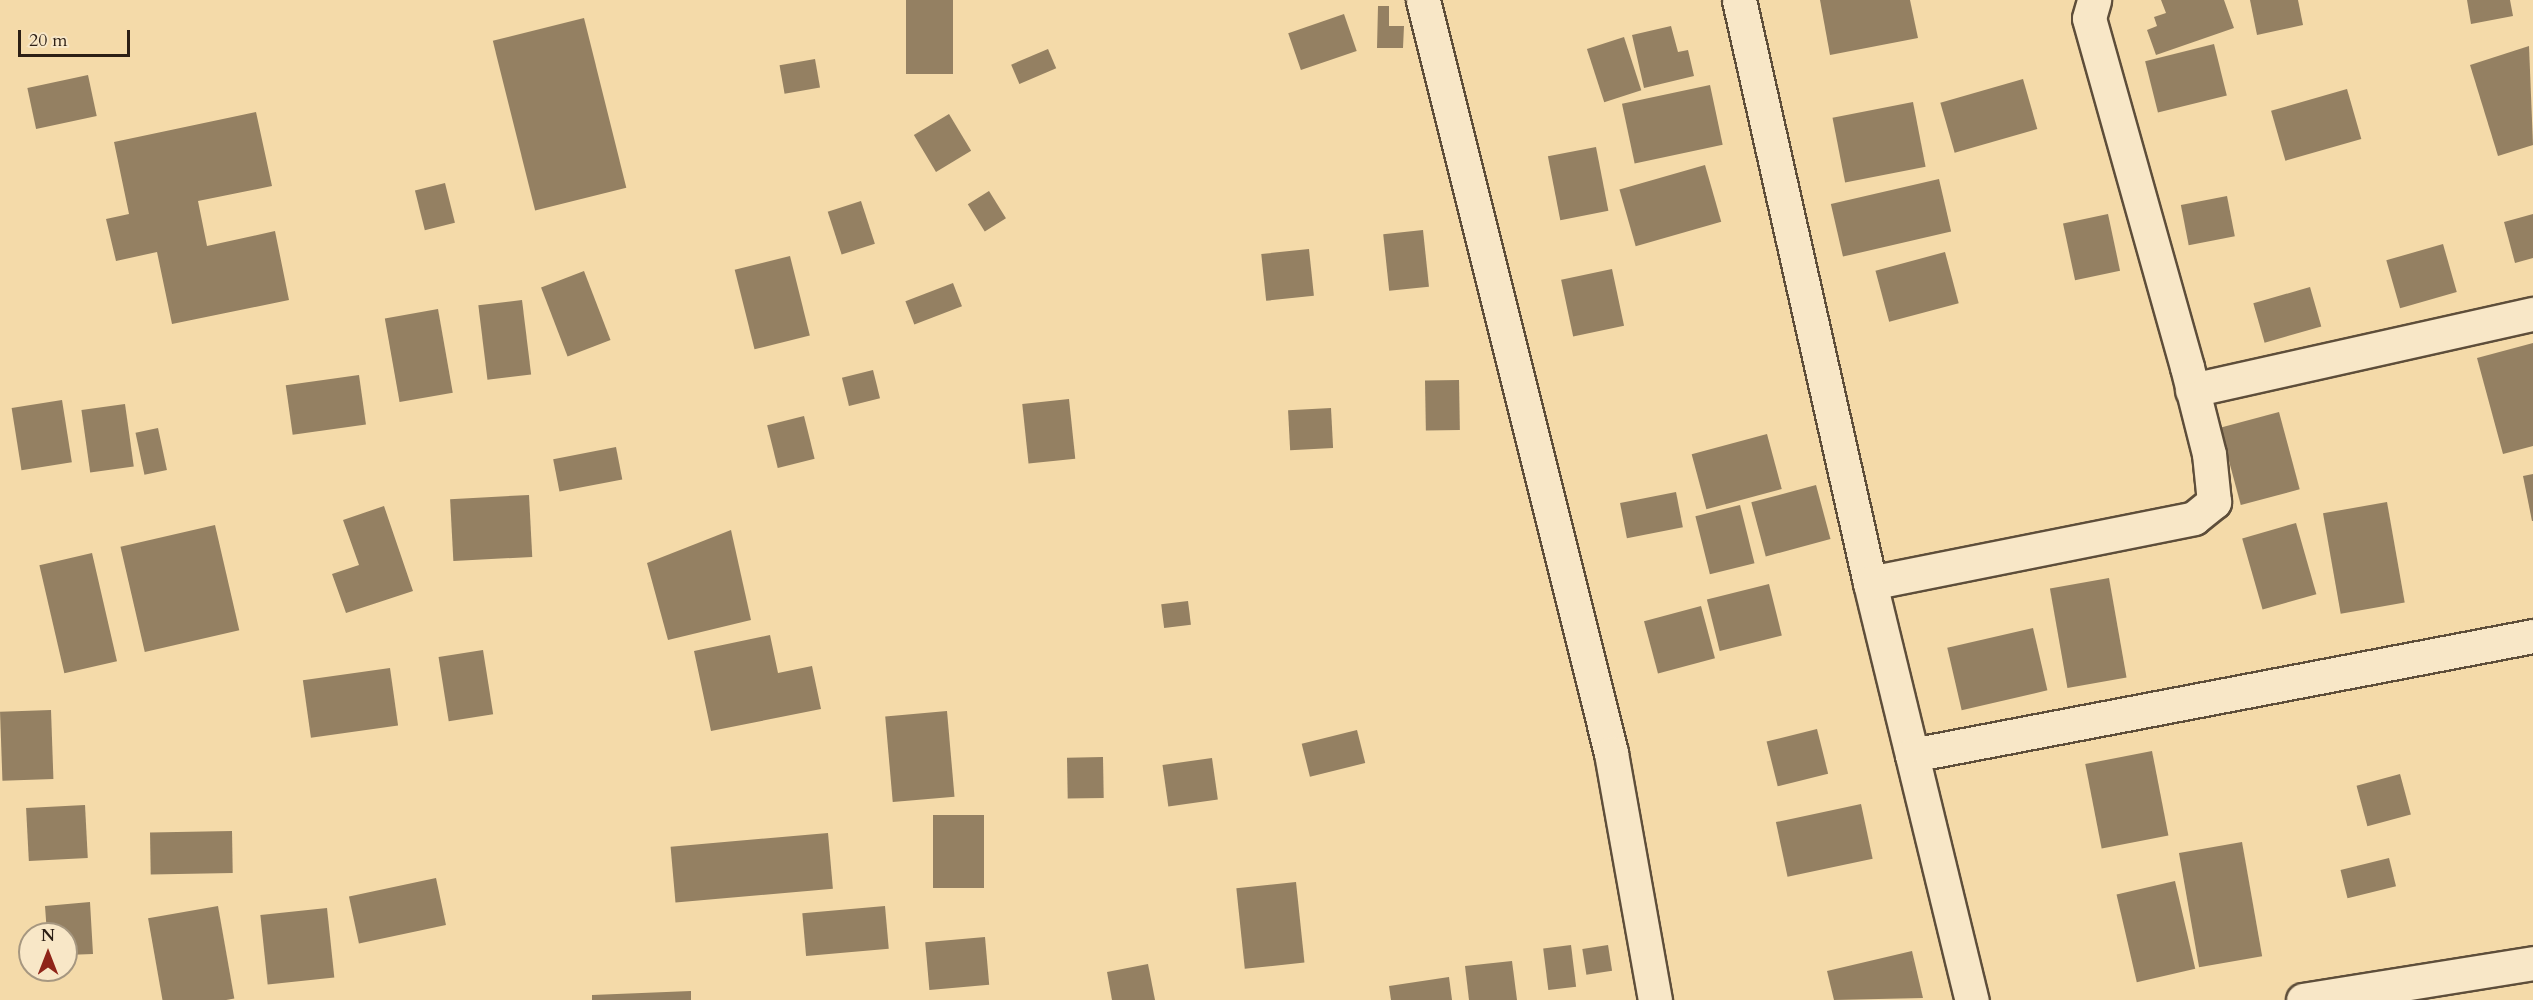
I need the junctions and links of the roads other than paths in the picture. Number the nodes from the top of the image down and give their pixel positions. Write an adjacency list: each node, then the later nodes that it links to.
1 (1423, 0): 10 (street)
2 (1739, 0): 6 (street)
3 (2094, 0): 5 (street)
4 (2533, 314): 5 (street)
5 (2192, 390): 6 (street)
6 (1870, 584): 8 (street)
7 (2533, 636): 8 (street)
8 (1912, 755): 11 (street)
9 (2533, 963): 12 (street)
10 (1655, 1000)
11 (1972, 1000)
12 (2303, 1000)

